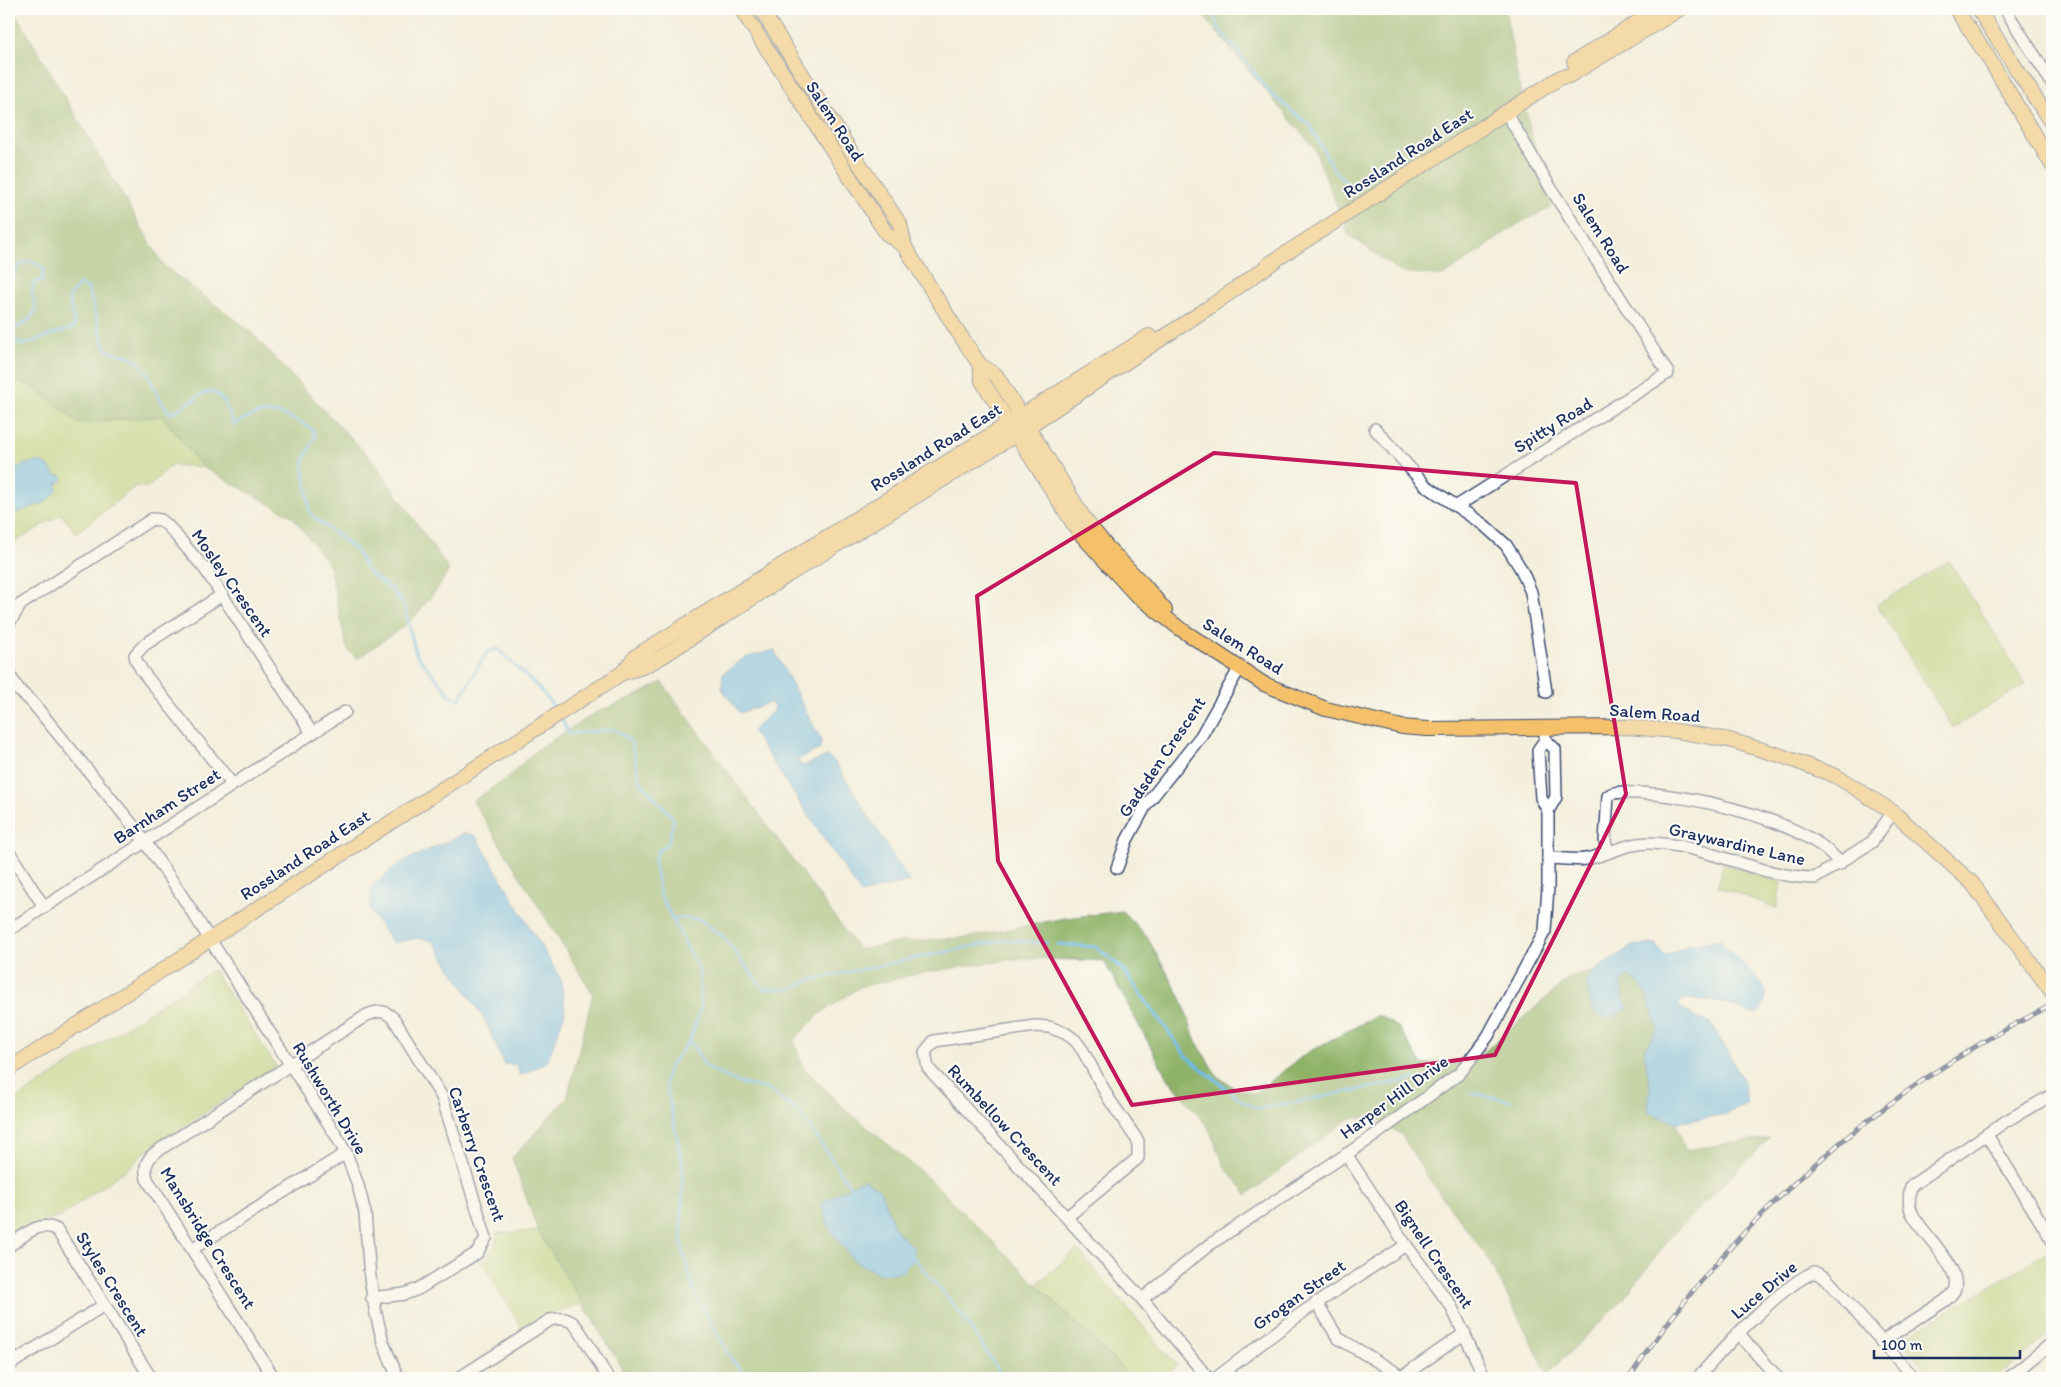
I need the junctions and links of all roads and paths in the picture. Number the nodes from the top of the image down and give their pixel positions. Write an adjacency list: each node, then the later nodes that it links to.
1 (740, 9): 13 (main road, Salem Road)
2 (761, 9): 13 (main road, Salem Road)
3 (1659, 9): 8 (main road, Rossland Road East)
4 (1680, 9): 8 (main road, Rossland Road East)
5 (1956, 9): 12 (main road)
6 (1978, 9): 11 (main road)
7 (2008, 9): 9 (street)
8 (1561, 77): 10 (main road, Rossland Road East)
9 (2052, 83)
10 (1506, 112): 14 (street, Salem Road); 15 (main road, Rossland Road East)
11 (2052, 124)
12 (2052, 165)
13 (905, 247): 15 (main road, Salem Road)
14 (1668, 373): 17 (street, Spitty Road)
15 (1019, 425): 22 (main road, Salem Road); 41 (main road, Rossland Road East)
16 (1375, 429): 17 (street)
17 (1457, 506): 26 (street)
18 (222, 595): 19 (street, Mosley Crescent); 28 (street, Mosley Crescent); 30 (street)
19 (21, 605): 20 (street, Mosley Crescent); 21 (street, Mosley Crescent)
20 (9, 612)
21 (9, 623)
22 (1239, 669): 29 (main road, Salem Road); 38 (street, Gadsden Crescent)
23 (9, 675): 25 (street, Rushworth Drive)
24 (9, 686): 25 (street)
25 (20, 691): 33 (street, Rushworth Drive)
26 (1546, 692)
27 (345, 712): 28 (street, Barnham Street)
28 (312, 733): 30 (street, Barnham Street)
29 (1545, 734): 31 (street, Harper Hill Drive); 31 (street, Harper Hill Drive); 32 (main road, Salem Road)
30 (232, 784): 33 (street, Barnham Street)
31 (1548, 811): 36 (street, Harper Hill Drive)
32 (1893, 812): 37 (street, Graywardine Lane); 42 (main road, Salem Road)
33 (145, 842): 39 (street, Barnham Street); 41 (street, Rushworth Drive)
34 (9, 852): 39 (street)
35 (1608, 852): 36 (street, Graywardine Lane); 37 (street, Graywardine Lane); 37 (street)
36 (1548, 858): 48 (street, Harper Hill Drive)
37 (1840, 864)
38 (1117, 868)
39 (44, 907): 40 (street, Barnham Street)
40 (9, 930)
41 (210, 939): 43 (street, Rushworth Drive); 44 (main road, Rossland Road East)
42 (2052, 992)
43 (292, 1065): 47 (street, Rushworth Drive); 53 (street, Mansbridge Crescent); 54 (street, Carberry Crescent)
44 (9, 1069)
45 (2052, 1095): 46 (street)
46 (1986, 1135): 50 (street); 60 (street)
47 (346, 1153): 53 (street); 54 (street, Rushworth Drive)
48 (1346, 1154): 51 (street, Bignell Crescent); 55 (street, Harper Hill Drive)
49 (1067, 1217): 49 (street, Rumbellow Crescent); 55 (street, Rumbellow Crescent)
50 (2052, 1240)
51 (1406, 1245): 56 (street, Grogan Street); 58 (street, Bignell Crescent)
52 (9, 1246): 57 (street, Styles Crescent)
53 (192, 1249): 65 (street, Mansbridge Crescent)
54 (372, 1298): 66 (street, Rushworth Drive)
55 (1142, 1299): 69 (street)
56 (1316, 1302): 63 (street); 70 (street, Grogan Street)
57 (104, 1305): 62 (street); 64 (street, Styles Crescent)
58 (1465, 1333): 63 (street); 71 (street, Bignell Crescent)
59 (1739, 1334): 60 (street, Luce Drive); 72 (street, Luce Drive); 73 (street)
60 (1881, 1342): 74 (street, Luce Drive)
61 (2052, 1343): 75 (street)
62 (9, 1365)
63 (1401, 1377)
64 (151, 1378)
65 (274, 1378)
66 (398, 1378)
67 (460, 1378): 68 (street)
68 (608, 1378)
69 (1208, 1378)
70 (1216, 1378)
71 (1484, 1378)
72 (1698, 1378)
73 (1778, 1378)
74 (1914, 1378)
75 (2009, 1378)

